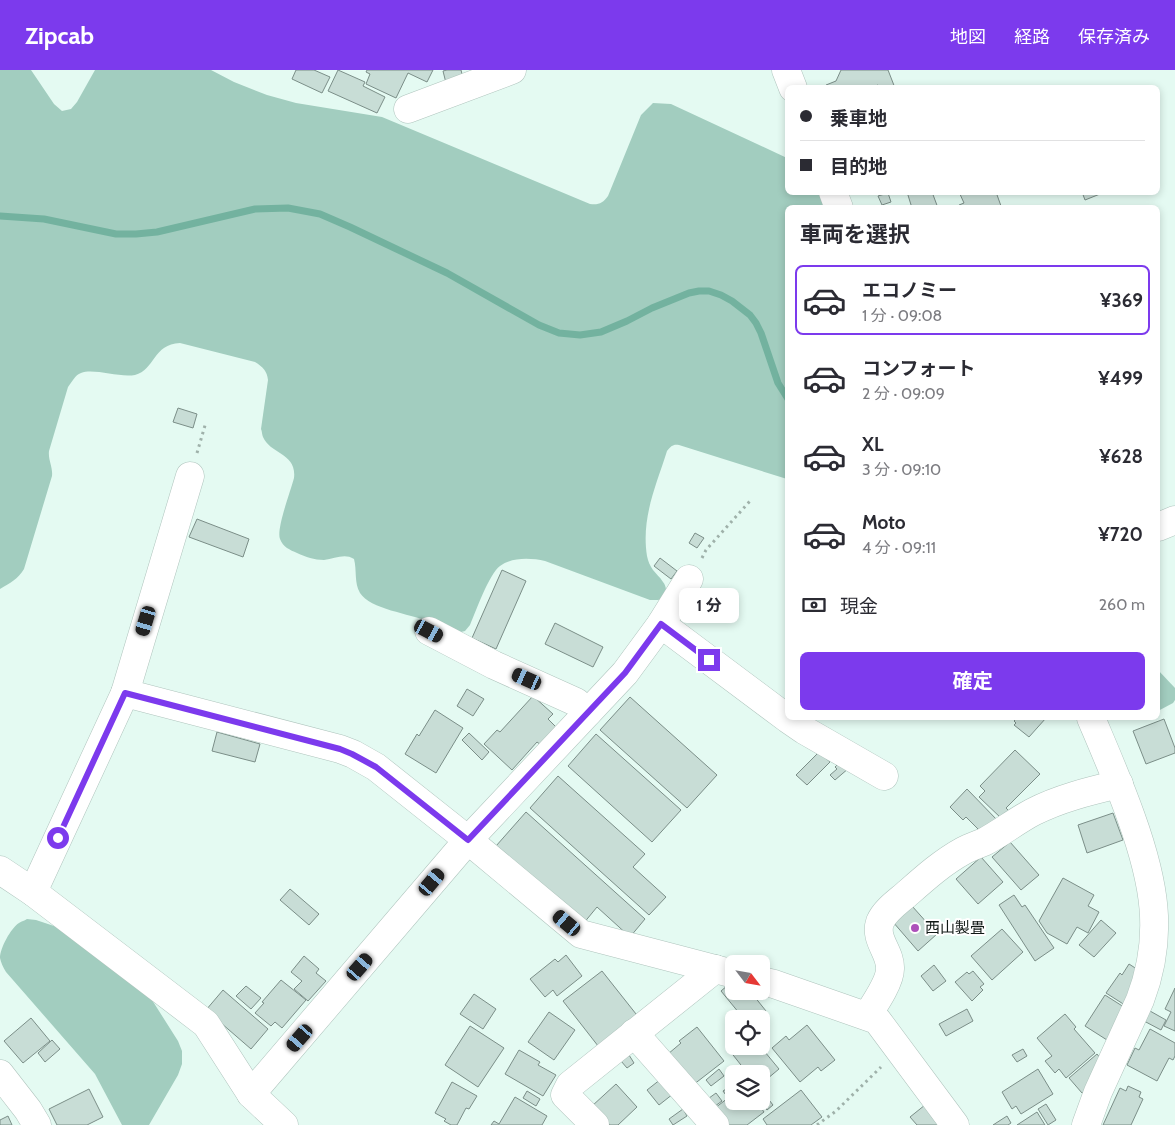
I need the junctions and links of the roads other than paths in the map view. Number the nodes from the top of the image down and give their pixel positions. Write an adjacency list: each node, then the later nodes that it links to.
1 (512, 70): 4 (street)
2 (786, 70): 3 (street)
3 (792, 85)
4 (408, 109)
5 (190, 476): 11 (street)
6 (1175, 520): 7 (street)
7 (1160, 526)
8 (689, 579): 9 (street)
9 (661, 624): 12 (street); 13 (street)
10 (429, 631): 12 (street)
11 (125, 693): 18 (street); 20 (street)
12 (588, 712): 18 (street)
13 (785, 716)
14 (791, 720): 16 (street)
15 (1092, 720): 17 (street)
16 (884, 776)
17 (1119, 784): 23 (street); 32 (street)
18 (468, 840): 21 (street); 26 (street)
19 (0, 870): 20 (street)
20 (33, 892): 26 (street)
21 (724, 971): 24 (street)
22 (770, 983): 23 (street)
23 (867, 1016): 31 (street)
24 (634, 1033): 29 (street); 30 (street)
25 (0, 1074): 27 (street)
26 (251, 1094): 28 (street)
27 (37, 1125)
28 (284, 1125)
29 (595, 1125)
30 (715, 1125)
31 (956, 1125)
32 (1086, 1125)

